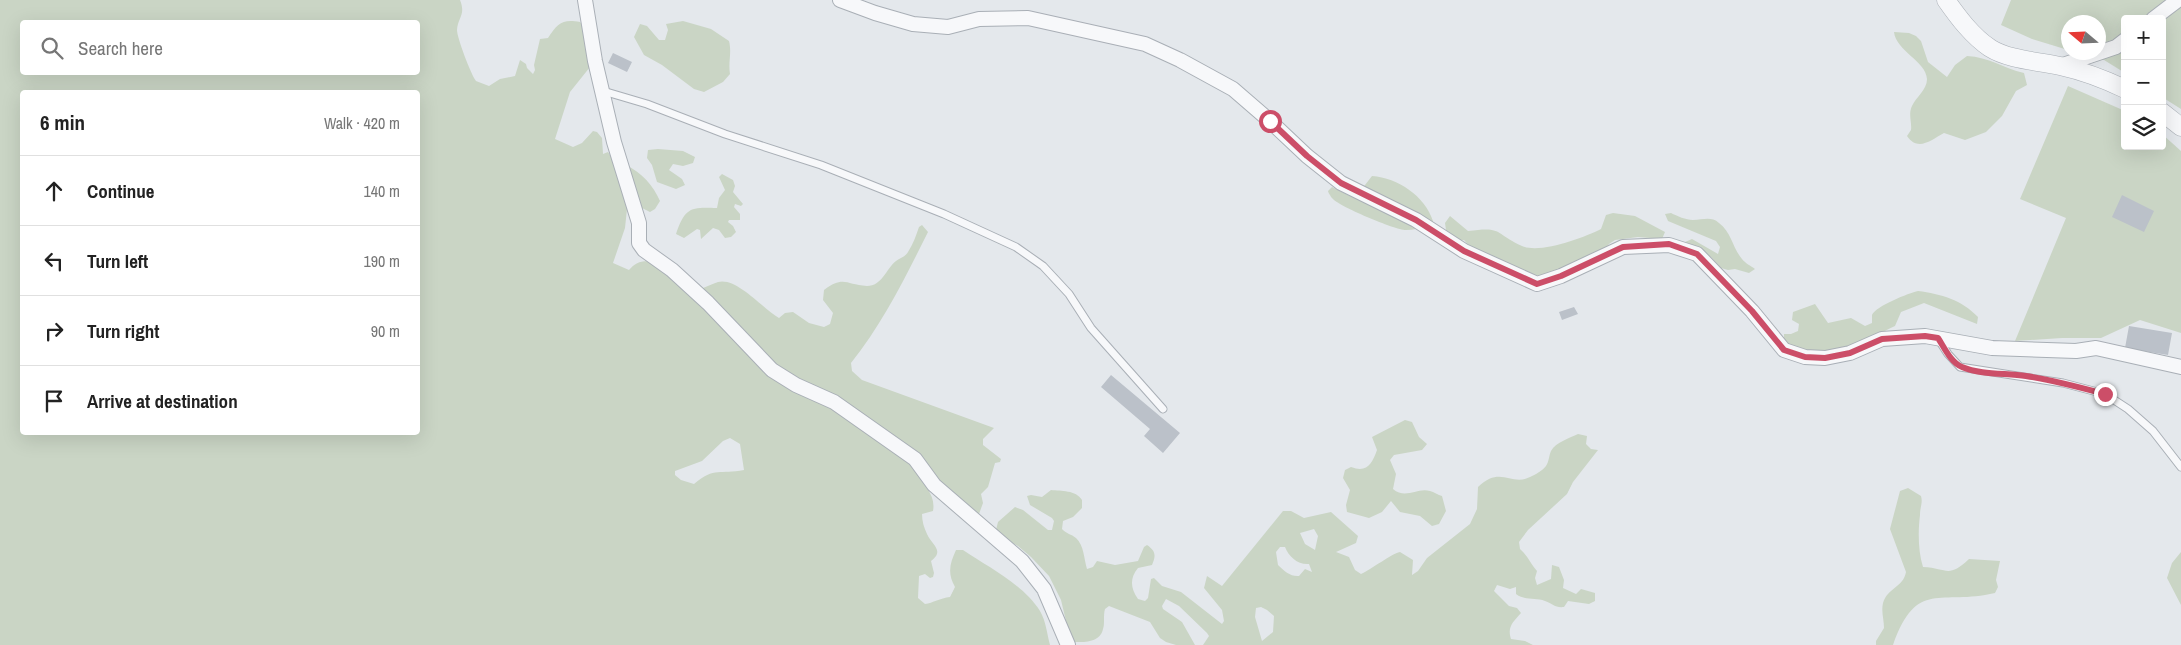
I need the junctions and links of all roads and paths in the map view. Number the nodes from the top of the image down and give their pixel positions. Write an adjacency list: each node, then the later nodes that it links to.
1 (585, 0): 10 (street)
2 (840, 0): 5 (street)
3 (1946, 0): 8 (street)
4 (2178, 0): 6 (street)
5 (855, 4): 13 (street)
6 (2158, 15)
7 (2121, 43): 8 (street)
8 (2060, 66): 9 (street)
9 (2121, 87)
10 (603, 91): 15 (lane); 17 (street)
11 (2166, 115): 12 (street)
12 (2181, 127)
13 (1938, 338): 14 (street); 16 (lane)
14 (2181, 367)
15 (1163, 409)
16 (2181, 467)
17 (1068, 645)

